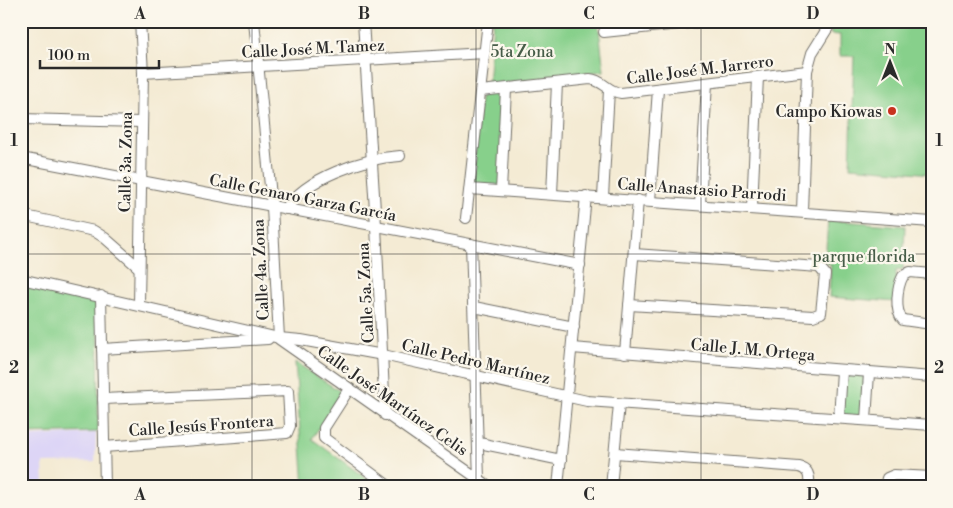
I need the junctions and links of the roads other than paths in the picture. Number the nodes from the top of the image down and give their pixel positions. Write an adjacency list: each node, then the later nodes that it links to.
1 (22, 21): 9 (street)
2 (140, 21): 14 (street, Calle 3a. Zona)
3 (254, 21): 12 (street, Calle 4a. Zona)
4 (363, 21): 11 (street, Calle 5a. Zona)
5 (488, 21): 10 (street)
6 (707, 21): 8 (street)
7 (832, 21): 13 (street)
8 (604, 32)
9 (21, 38)
10 (485, 53): 11 (street, Calle José M. Tamez); 21 (street)
11 (365, 61): 12 (street, Calle José M. Tamez); 26 (street, Calle 5a. Zona)
12 (258, 67): 14 (street, Calle José M. Tamez); 36 (street, Calle 4a. Zona)
13 (807, 71): 15 (street, Calle José M. Jarrero); 39 (street)
14 (143, 73): 23 (street, Calle 3a. Zona)
15 (758, 77): 17 (street, Calle José M. Jarrero); 37 (street)
16 (557, 83): 18 (street, Calle José M. Jarrero); 20 (street, Calle José M. Jarrero); 30 (street)
17 (706, 83): 19 (street, Calle José M. Jarrero); 35 (street)
18 (506, 88): 21 (street, Calle José M. Jarrero); 29 (street)
19 (658, 88): 20 (street, Calle José M. Jarrero); 34 (street)
20 (609, 90): 32 (street)
21 (481, 91): 28 (street)
22 (21, 119): 23 (street)
23 (141, 122): 27 (street, Calle 3a. Zona)
24 (400, 156): 26 (street)
25 (21, 158): 27 (street, Calle Genaro Garza García)
26 (372, 160): 38 (street); 43 (street, Calle 5a. Zona)
27 (140, 182): 36 (street, Calle Genaro Garza García); 47 (street, Calle 3a. Zona)
28 (470, 188): 29 (street, Calle Anastasio Parrodi); 41 (street)
29 (501, 191): 30 (street, Calle Anastasio Parrodi)
30 (552, 194): 31 (street, Calle Anastasio Parrodi)
31 (586, 196): 32 (street, Calle Anastasio Parrodi); 46 (street)
32 (602, 197): 33 (street, Calle Anastasio Parrodi)
33 (638, 200): 34 (street, Calle Anastasio Parrodi); 45 (street)
34 (650, 201): 35 (street, Calle Anastasio Parrodi)
35 (700, 204): 37 (street, Calle Anastasio Parrodi)
36 (272, 207): 38 (street, Calle Genaro Garza García); 56 (street, Calle 4a. Zona)
37 (752, 207): 39 (street, Calle Anastasio Parrodi)
38 (286, 209): 43 (street, Calle Genaro Garza García)
39 (802, 211): 42 (street, Calle Anastasio Parrodi)
40 (21, 215): 47 (street)
41 (466, 218)
42 (932, 222)
43 (376, 226): 44 (street, Calle Genaro Garza García); 60 (street, Calle 5a. Zona)
44 (471, 244): 46 (street, Calle Genaro Garza García); 53 (street)
45 (634, 254): 52 (street); 52 (street)
46 (580, 265): 55 (street)
47 (138, 266): 51 (street, Calle 3a. Zona)
48 (932, 274): 54 (street)
49 (21, 279): 50 (street, Calle Pedro Martínez)
50 (101, 296): 51 (street, Calle Pedro Martínez); 57 (street)
51 (139, 304): 56 (street, Calle Pedro Martínez)
52 (629, 305): 59 (street)
53 (474, 307): 55 (street); 63 (street)
54 (932, 324)
55 (574, 327): 58 (street)
56 (279, 338): 57 (street); 60 (street, Calle Pedro Martínez); 65 (street, Calle José Martínez Celis)
57 (102, 348): 67 (street)
58 (572, 348): 59 (street, Calle J. M. Ortega); 66 (street)
59 (624, 353): 61 (street, Calle J. M. Ortega)
60 (383, 355): 63 (street, Calle Pedro Martínez); 69 (street, Calle 5a. Zona)
61 (842, 371): 62 (street, Calle J. M. Ortega); 70 (street)
62 (869, 373): 64 (street, Calle J. M. Ortega); 71 (street)
63 (475, 376): 66 (street, Calle Pedro Martínez); 73 (street)
64 (932, 377)
65 (349, 389): 69 (street, Calle José Martínez Celis); 80 (street)
66 (568, 397): 68 (street, Calle Pedro Martínez); 76 (street)
67 (103, 399): 74 (street); 74 (street, Calle Jesús Frontera)
68 (619, 404): 70 (street, Calle Pedro Martínez); 75 (street)
69 (385, 414): 78 (street, Calle José Martínez Celis)
70 (838, 418): 71 (street, Calle Pedro Martínez)
71 (866, 420): 72 (street, Calle Pedro Martínez)
72 (932, 425)
73 (479, 443): 76 (street); 78 (street)
74 (104, 447): 79 (street)
75 (614, 453): 83 (street); 84 (street)
76 (561, 460): 82 (street)
77 (932, 477): 85 (street)
78 (479, 479): 81 (street, Calle José Martínez Celis)
79 (105, 487)
80 (390, 487)
81 (490, 487)
82 (558, 487)
83 (611, 487)
84 (810, 487)
85 (885, 487)

